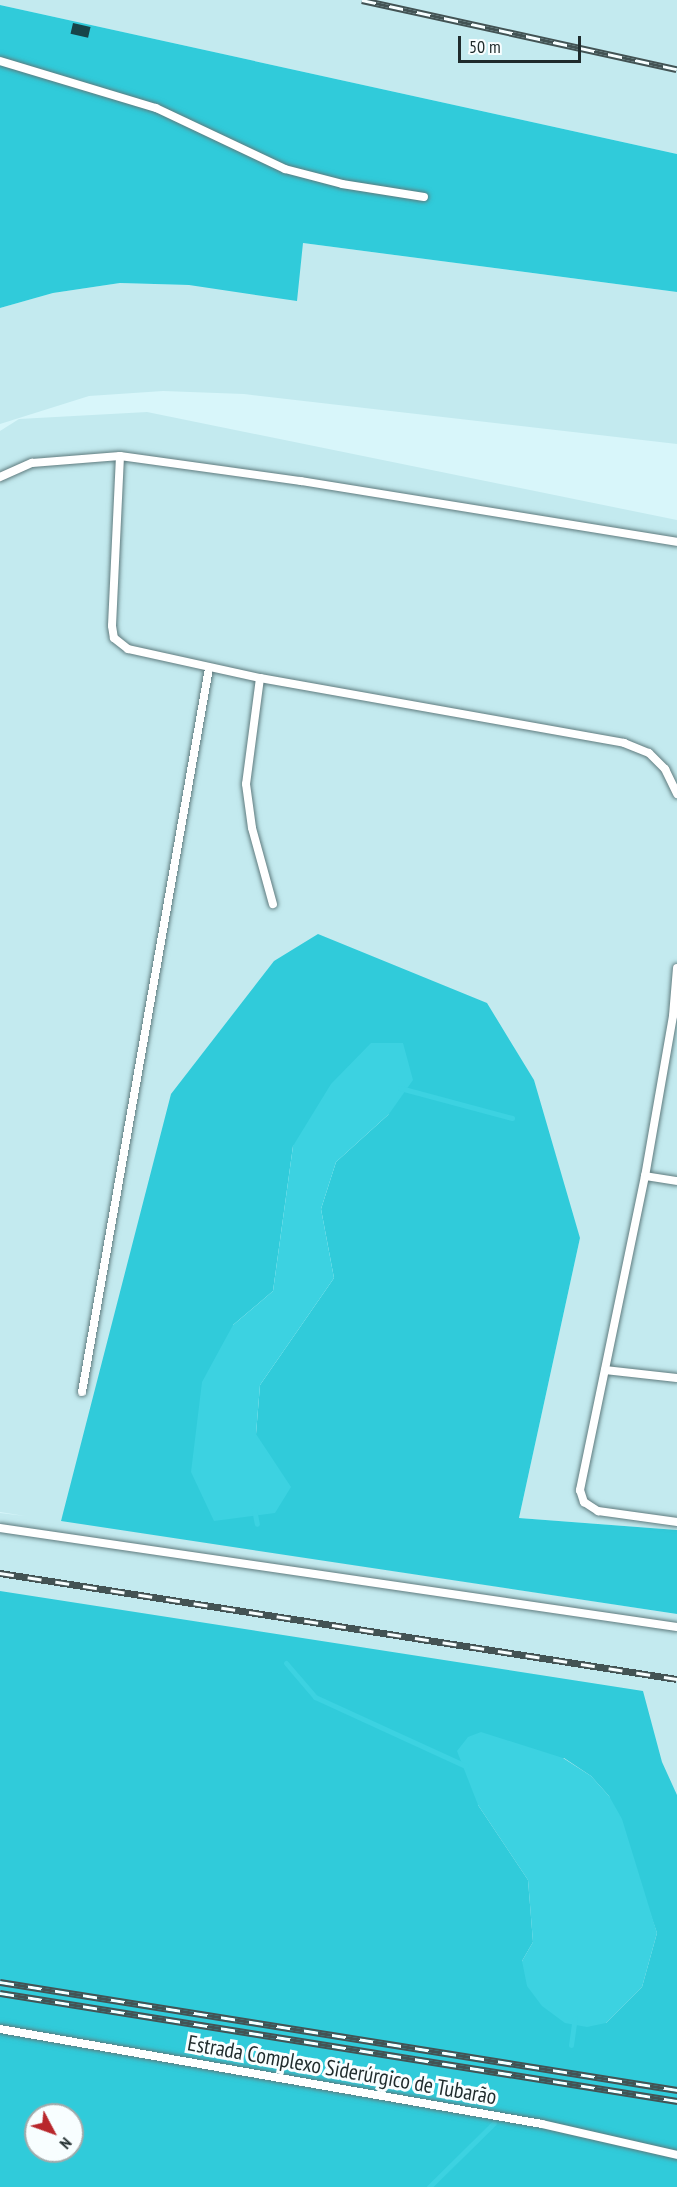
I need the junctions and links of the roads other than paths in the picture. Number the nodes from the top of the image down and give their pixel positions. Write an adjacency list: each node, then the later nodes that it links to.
1 (0, 61): 2 (lane)
2 (424, 197)
3 (120, 456): 4 (lane); 5 (lane); 6 (lane)
4 (0, 477)
5 (677, 542)
6 (208, 668): 7 (lane); 16 (lane)
7 (260, 678): 8 (lane); 9 (lane)
8 (677, 794)
9 (273, 904)
10 (677, 969): 11 (lane)
11 (675, 1016): 12 (lane)
12 (645, 1176): 13 (lane); 14 (lane)
13 (677, 1180)
14 (605, 1370): 15 (lane); 17 (lane)
15 (677, 1378)
16 (82, 1392)
17 (677, 1522)
18 (0, 1528): 19 (lane)
19 (677, 1627)
20 (0, 2029): 21 (lane, Estrada Complexo Siderúrgico de Tubarão)
21 (677, 2155)

